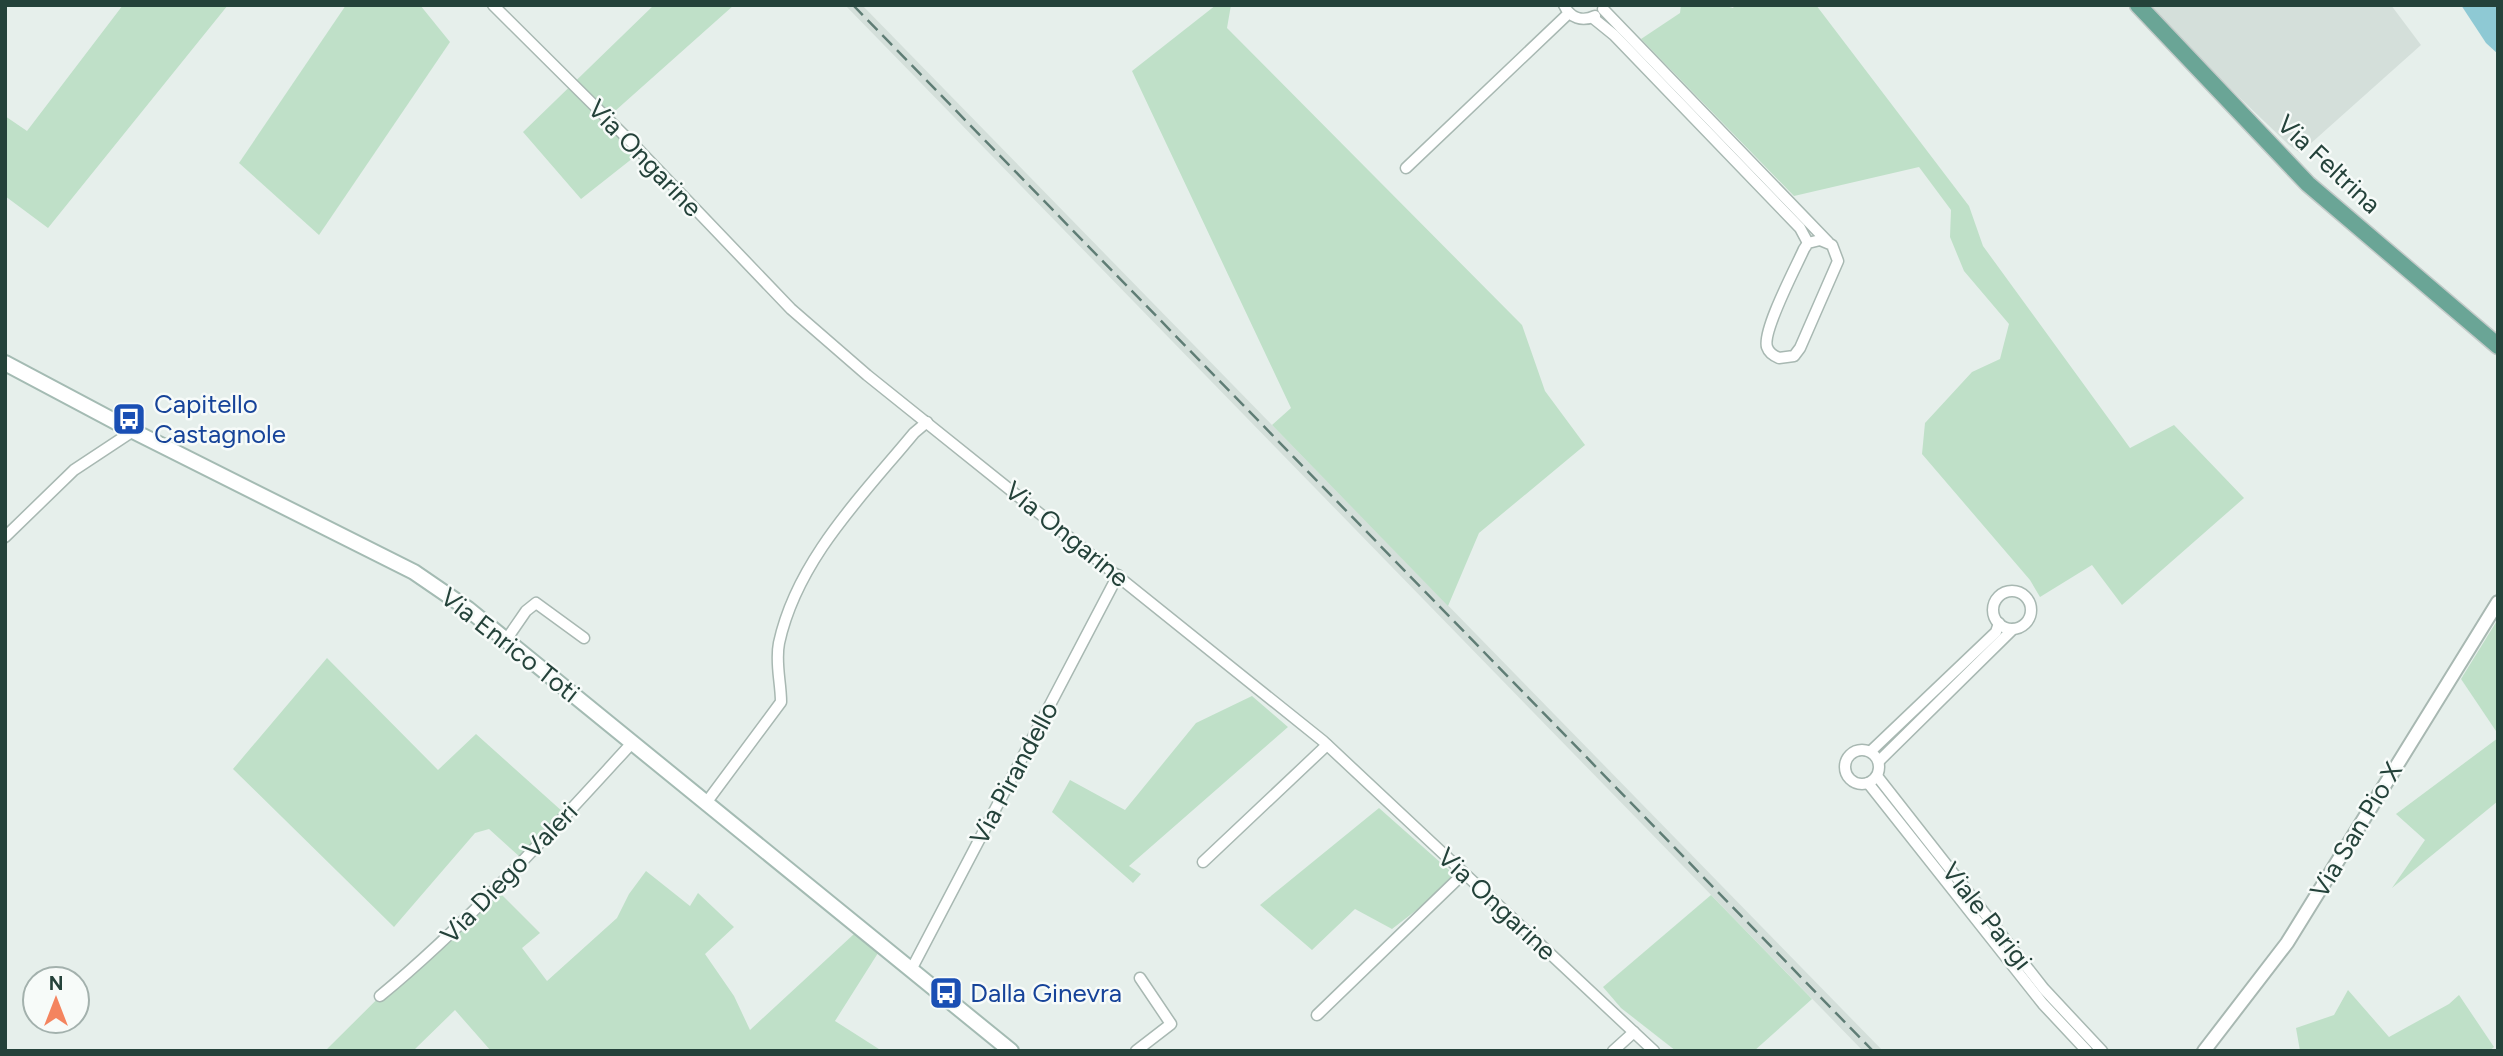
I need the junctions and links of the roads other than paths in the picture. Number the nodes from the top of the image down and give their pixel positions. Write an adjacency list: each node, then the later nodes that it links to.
1 (493, 5): 11 (street, Via Ongarine)
2 (2138, 5): 9 (main road, Via Feltrina)
3 (1604, 7): 5 (street); 7 (street)
4 (1567, 9): 5 (street); 6 (street)
5 (1592, 18): 8 (street)
6 (1406, 168)
7 (1828, 242): 8 (street); 8 (street)
8 (1808, 243)
9 (2498, 346)
10 (5, 363): 12 (main road, Via Enrico Toti)
11 (927, 422): 14 (street, Via Ongarine); 26 (street)
12 (133, 431): 13 (street); 19 (main road, Via Enrico Toti)
13 (5, 537)
14 (1118, 575): 21 (street, Via Ongarine); 29 (street, Via Pirandello)
15 (2498, 602): 40 (street, Via San Pio X)
16 (1999, 623): 17 (street); 17 (street); 22 (street)
17 (2013, 629): 23 (street)
18 (584, 638): 19 (street)
19 (506, 640): 20 (main road, Via Enrico Toti)
20 (632, 743): 26 (main road, Via Enrico Toti); 31 (street, Via Diego Valeri)
21 (1327, 745): 27 (street); 28 (street, Via Ongarine)
22 (1871, 751): 23 (street); 25 (street, Viale Parigi)
23 (1879, 761): 24 (street)
24 (1877, 776): 25 (street); 39 (street, Viale Parigi)
25 (1868, 783): 38 (street, Viale Parigi)
26 (706, 803): 29 (main road, Via Enrico Toti)
27 (1202, 863)
28 (1464, 873): 32 (street); 33 (street, Via Ongarine)
29 (909, 968): 34 (main road, Via Enrico Toti)
30 (1140, 978): 35 (street)
31 (380, 996)
32 (1317, 1015)
33 (1634, 1032): 36 (street); 37 (street, Via Ongarine)
34 (1011, 1051)
35 (1136, 1051)
36 (1613, 1051)
37 (1654, 1051)
38 (2087, 1051)
39 (2102, 1051)
40 (2204, 1051)

